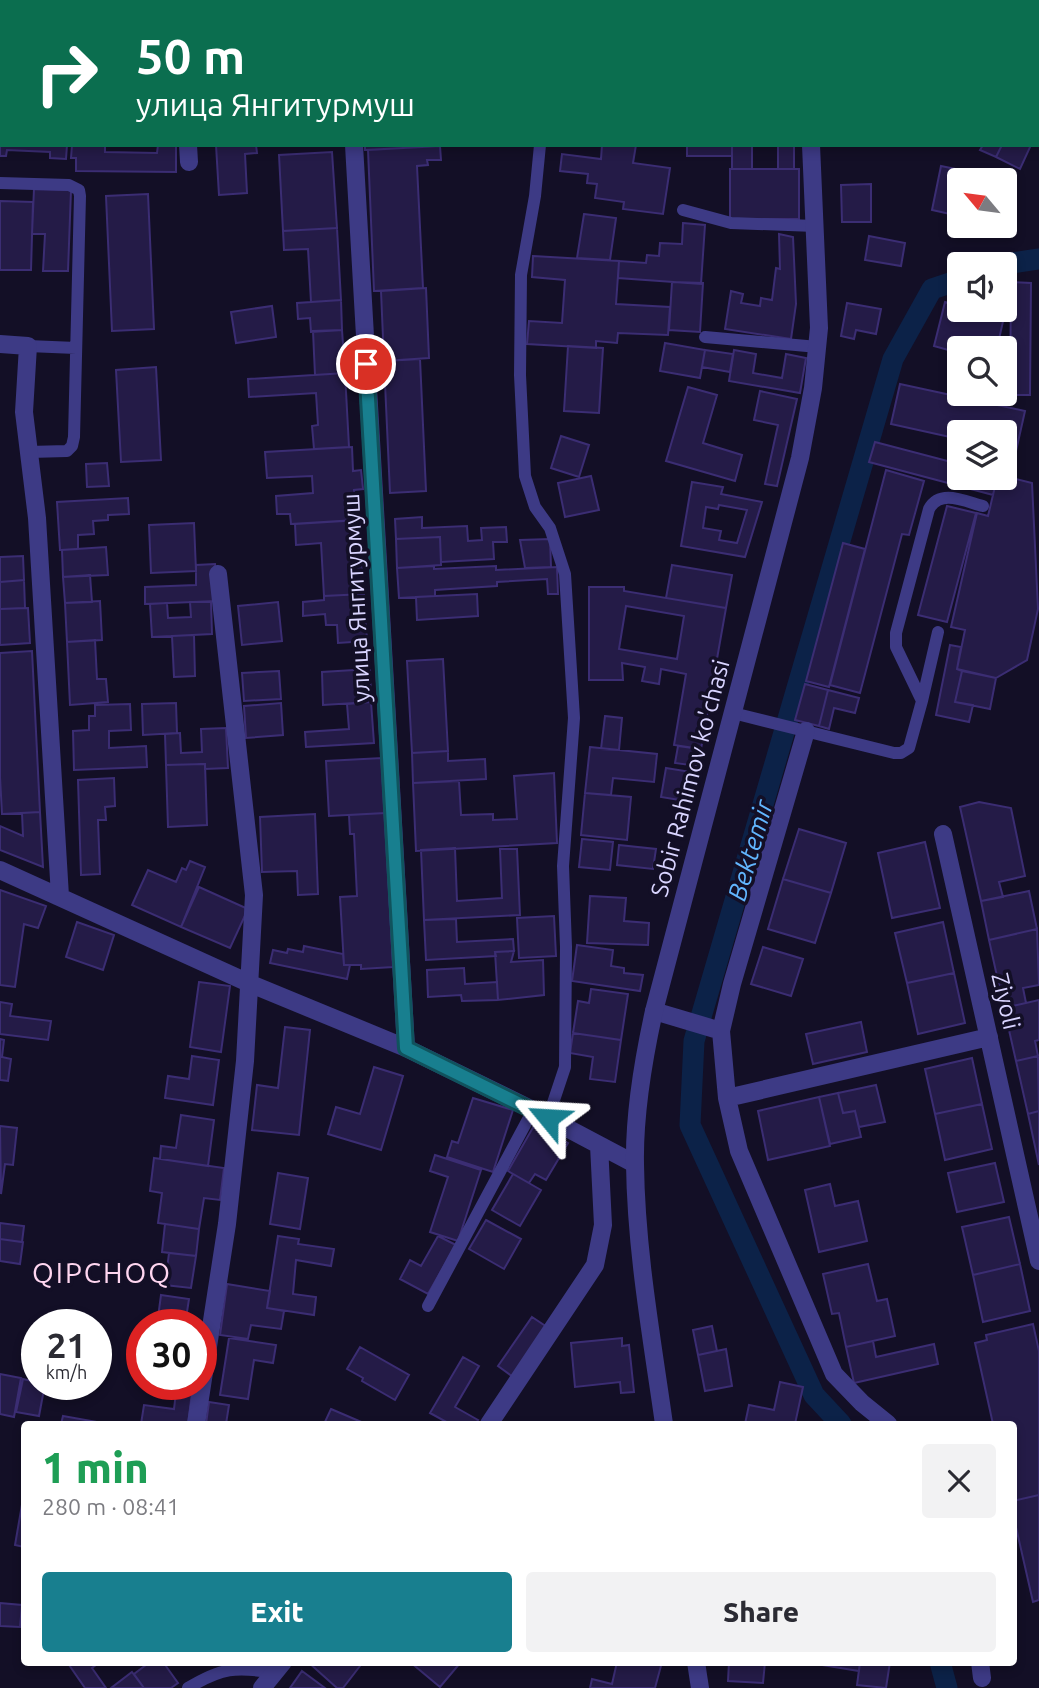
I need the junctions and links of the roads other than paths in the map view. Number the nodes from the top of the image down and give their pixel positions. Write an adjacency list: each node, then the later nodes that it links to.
1 (354, 147): 26 (street, улица Янгитурмуш)
2 (540, 147): 28 (lane)
3 (811, 147): 6 (street, Sobir Rahimov ko'chasi)
4 (0, 183): 11 (lane)
5 (683, 210): 6 (lane)
6 (815, 226): 10 (street, Sobir Rahimov ko'chasi)
7 (705, 337): 10 (lane)
8 (0, 344): 9 (street)
9 (28, 346): 11 (lane); 12 (street)
10 (818, 347): 17 (street, Sobir Rahimov ko'chasi)
11 (76, 348): 12 (lane)
12 (29, 452): 21 (street)
13 (983, 506): 16 (lane)
14 (218, 574): 22 (street)
15 (939, 632): 16 (lane)
16 (922, 701): 18 (lane)
17 (741, 716): 18 (lane); 23 (street, Sobir Rahimov ko'chasi)
18 (800, 730): 24 (street)
19 (943, 834): 25 (street, Ziyoli)
20 (0, 870): 21 (street)
21 (60, 896): 22 (street)
22 (251, 984): 26 (street); 33 (street)
23 (654, 1011): 24 (street); 30 (street, Sobir Rahimov ko'chasi)
24 (714, 1029): 27 (street)
25 (989, 1037): 27 (street); 31 (street, Ziyoli)
26 (406, 1048): 28 (street)
27 (727, 1098): 36 (street)
28 (540, 1114): 29 (street); 32 (lane)
29 (598, 1145): 30 (street); 34 (street)
30 (635, 1164): 35 (street, Sobir Rahimov ko'chasi)
31 (1039, 1261)
32 (428, 1306)
33 (196, 1421)
34 (491, 1421)
35 (664, 1421)
36 (884, 1421)
37 (697, 1666): 41 (street)
38 (279, 1668): 39 (lane); 40 (street)
39 (188, 1688)
40 (262, 1688)
41 (700, 1688)

